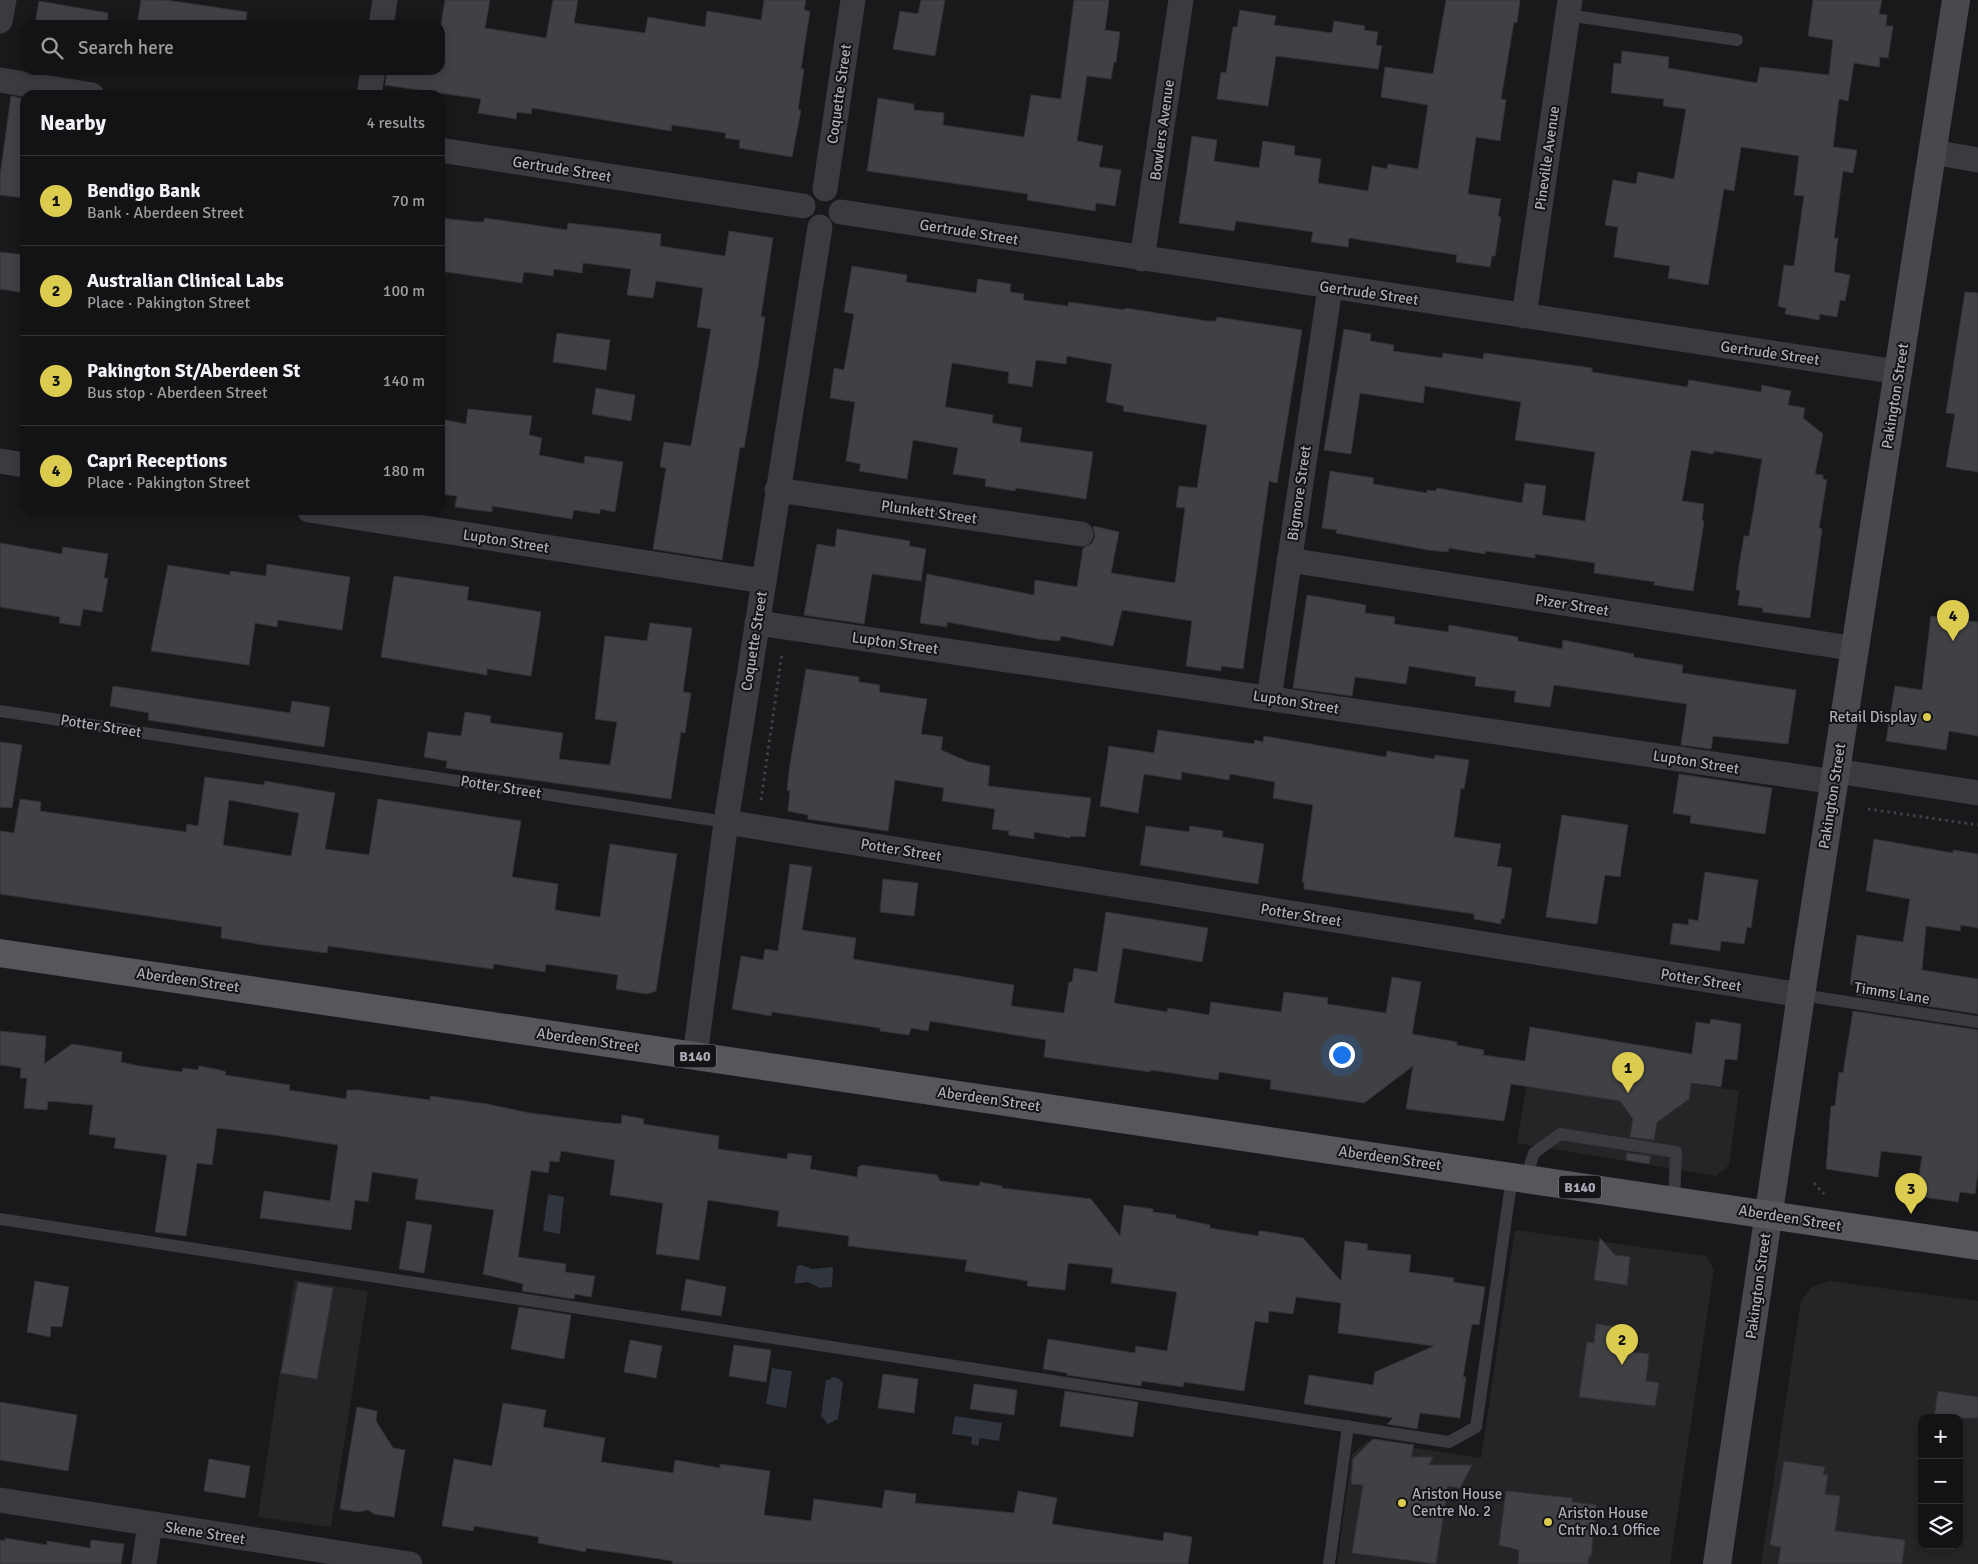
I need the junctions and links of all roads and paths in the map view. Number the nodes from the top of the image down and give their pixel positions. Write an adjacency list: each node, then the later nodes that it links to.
1 (4, 0): 8 (street)
2 (385, 0): 7 (street)
3 (852, 0): 17 (street, Coquette Street)
4 (1181, 0): 21 (street, Bowlers Avenue)
5 (1956, 0): 15 (street, Pakington Street)
6 (1569, 8): 9 (lane); 23 (street, Pineville Avenue)
7 (382, 20)
8 (0, 21)
9 (1736, 40)
10 (372, 75): 13 (street)
11 (0, 80): 12 (street)
12 (61, 90)
13 (370, 90)
14 (445, 151): 18 (street, Gertrude Street)
15 (1932, 152): 16 (street); 24 (street, Pakington Street)
16 (1978, 160)
17 (825, 189): 18 (street); 19 (street)
18 (803, 206): 20 (street)
19 (841, 212): 20 (street); 21 (street, Gertrude Street)
20 (820, 227): 27 (street, Coquette Street)
21 (1142, 259): 22 (street, Gertrude Street)
22 (1330, 288): 23 (street, Gertrude Street); 30 (street, Bigmore Street)
23 (1524, 316): 24 (street, Gertrude Street)
24 (1898, 372): 34 (street, Pakington Street)
25 (0, 461): 26 (street)
26 (20, 464)
27 (778, 490): 29 (street, Plunkett Street); 31 (street, Coquette Street)
28 (341, 515): 31 (street, Lupton Street)
29 (1081, 534)
30 (1289, 560): 34 (street, Pizer Street); 35 (street, Bigmore Street)
31 (763, 581): 32 (street, Coquette Street)
32 (756, 623): 35 (street, Lupton Street); 40 (street, Coquette Street)
33 (783, 648): 42 (path)
34 (1856, 650): 37 (street, Pakington Street)
35 (1269, 698): 37 (street, Lupton Street)
36 (0, 711): 40 (lane, Potter Street)
37 (1835, 777): 38 (street, Lupton Street); 44 (street, Pakington Street)
38 (1978, 793)
39 (1868, 809): 41 (path)
40 (726, 822): 42 (street, Potter Street); 46 (street, Coquette Street)
41 (1978, 825)
42 (756, 827): 44 (street, Potter Street)
43 (0, 952): 46 (main road, Aberdeen Street / B140)
44 (1801, 995): 45 (lane, Timms Lane); 49 (street, Pakington Street)
45 (1978, 1022)
46 (695, 1056): 47 (main road, Aberdeen Street / B140)
47 (1519, 1178): 48 (main road, Aberdeen Street / B140); 48 (lane); 52 (lane)
48 (1674, 1200): 49 (main road, Aberdeen Street / B140)
49 (1769, 1214): 51 (main road, Aberdeen Street / B140); 58 (street, Pakington Street)
50 (0, 1219): 52 (lane)
51 (1978, 1246)
52 (1348, 1426): 57 (lane)
53 (0, 1500): 54 (street, Skene Street)
54 (150, 1524): 55 (street); 56 (street, Skene Street)
55 (144, 1564)
56 (410, 1564)
57 (1329, 1564)
58 (1717, 1564)

